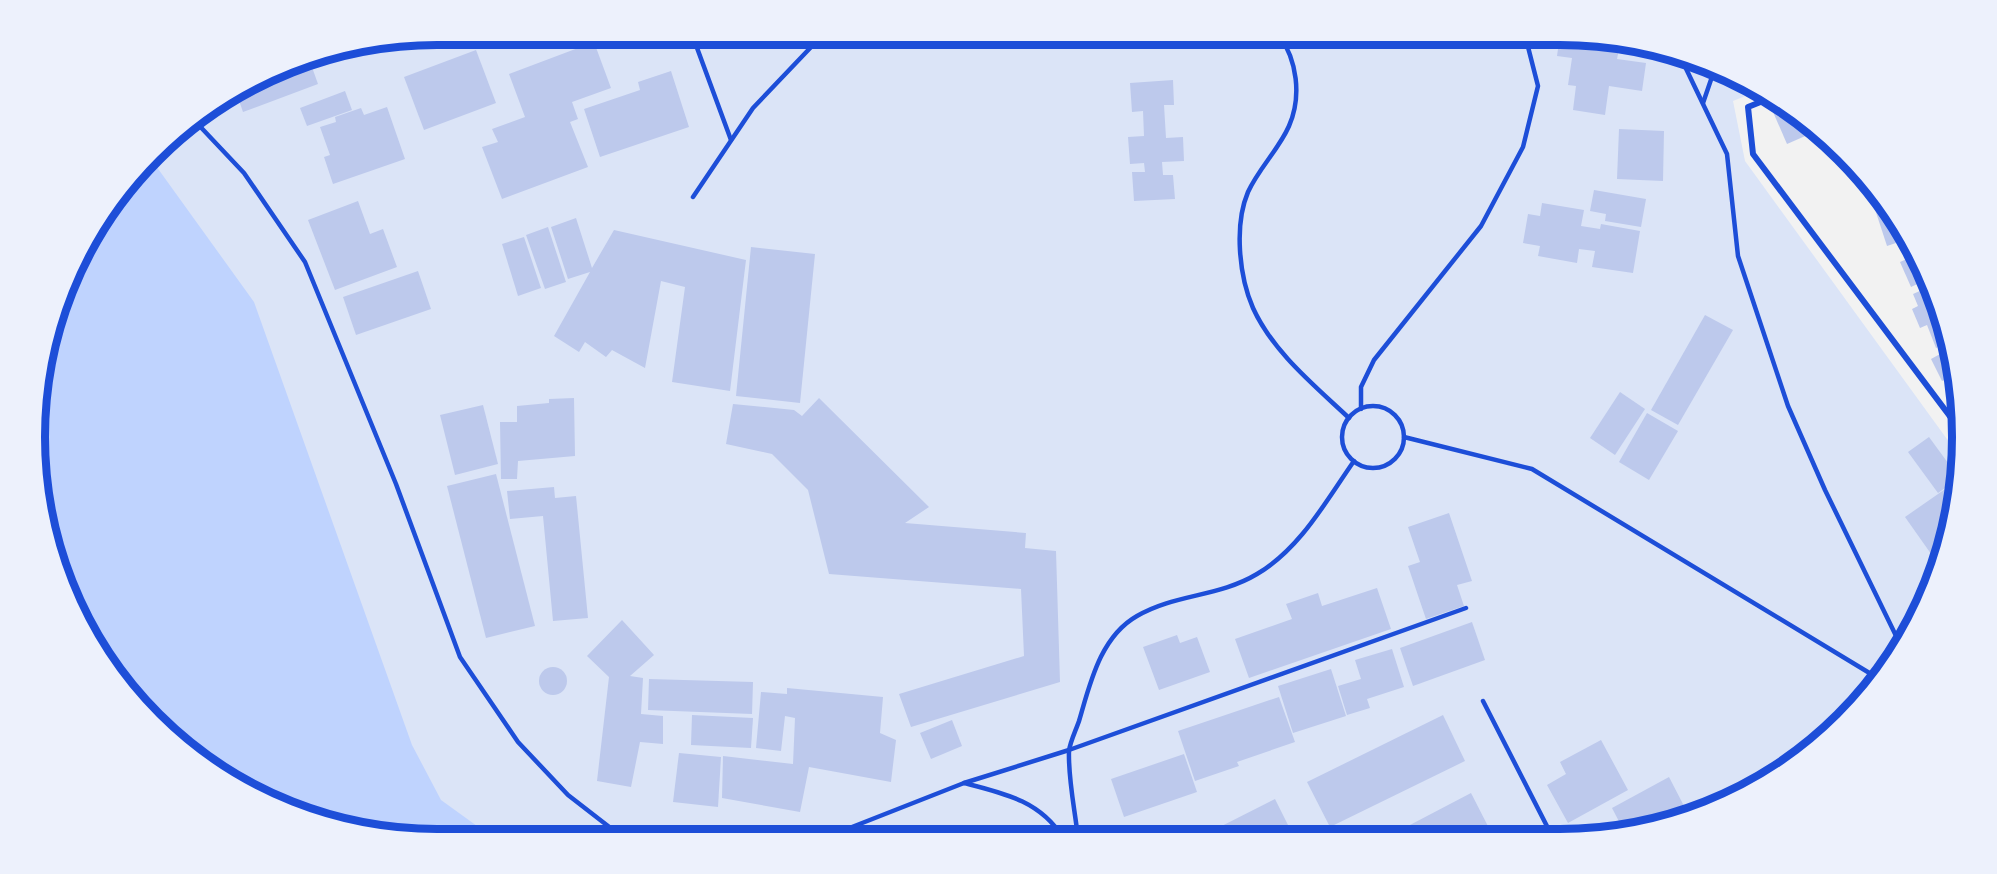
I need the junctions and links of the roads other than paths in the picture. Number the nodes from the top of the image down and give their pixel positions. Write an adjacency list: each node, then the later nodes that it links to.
1 (696, 45): 10 (lane)
2 (813, 45): 10 (lane)
3 (1287, 45): 14 (lane)
4 (1528, 45): 12 (lane)
5 (1685, 66): 8 (lane)
6 (1712, 76): 8 (lane)
7 (1762, 101): 13 (street)
8 (1703, 103): 18 (lane)
9 (199, 125): 23 (lane)
10 (732, 141): 11 (lane)
11 (693, 197)
12 (1361, 409): 14 (lane); 15 (lane)
13 (1950, 416)
14 (1349, 418): 16 (lane)
15 (1404, 437): 16 (lane); 19 (lane)
16 (1354, 461): 21 (lane)
17 (1466, 608): 21 (lane)
18 (1897, 637)
19 (1872, 675)
20 (1483, 701): 27 (lane)
21 (1069, 750): 22 (lane); 26 (lane)
22 (964, 783): 24 (lane); 25 (lane)
23 (612, 829)
24 (847, 829)
25 (1057, 829)
26 (1077, 829)
27 (1548, 829)

